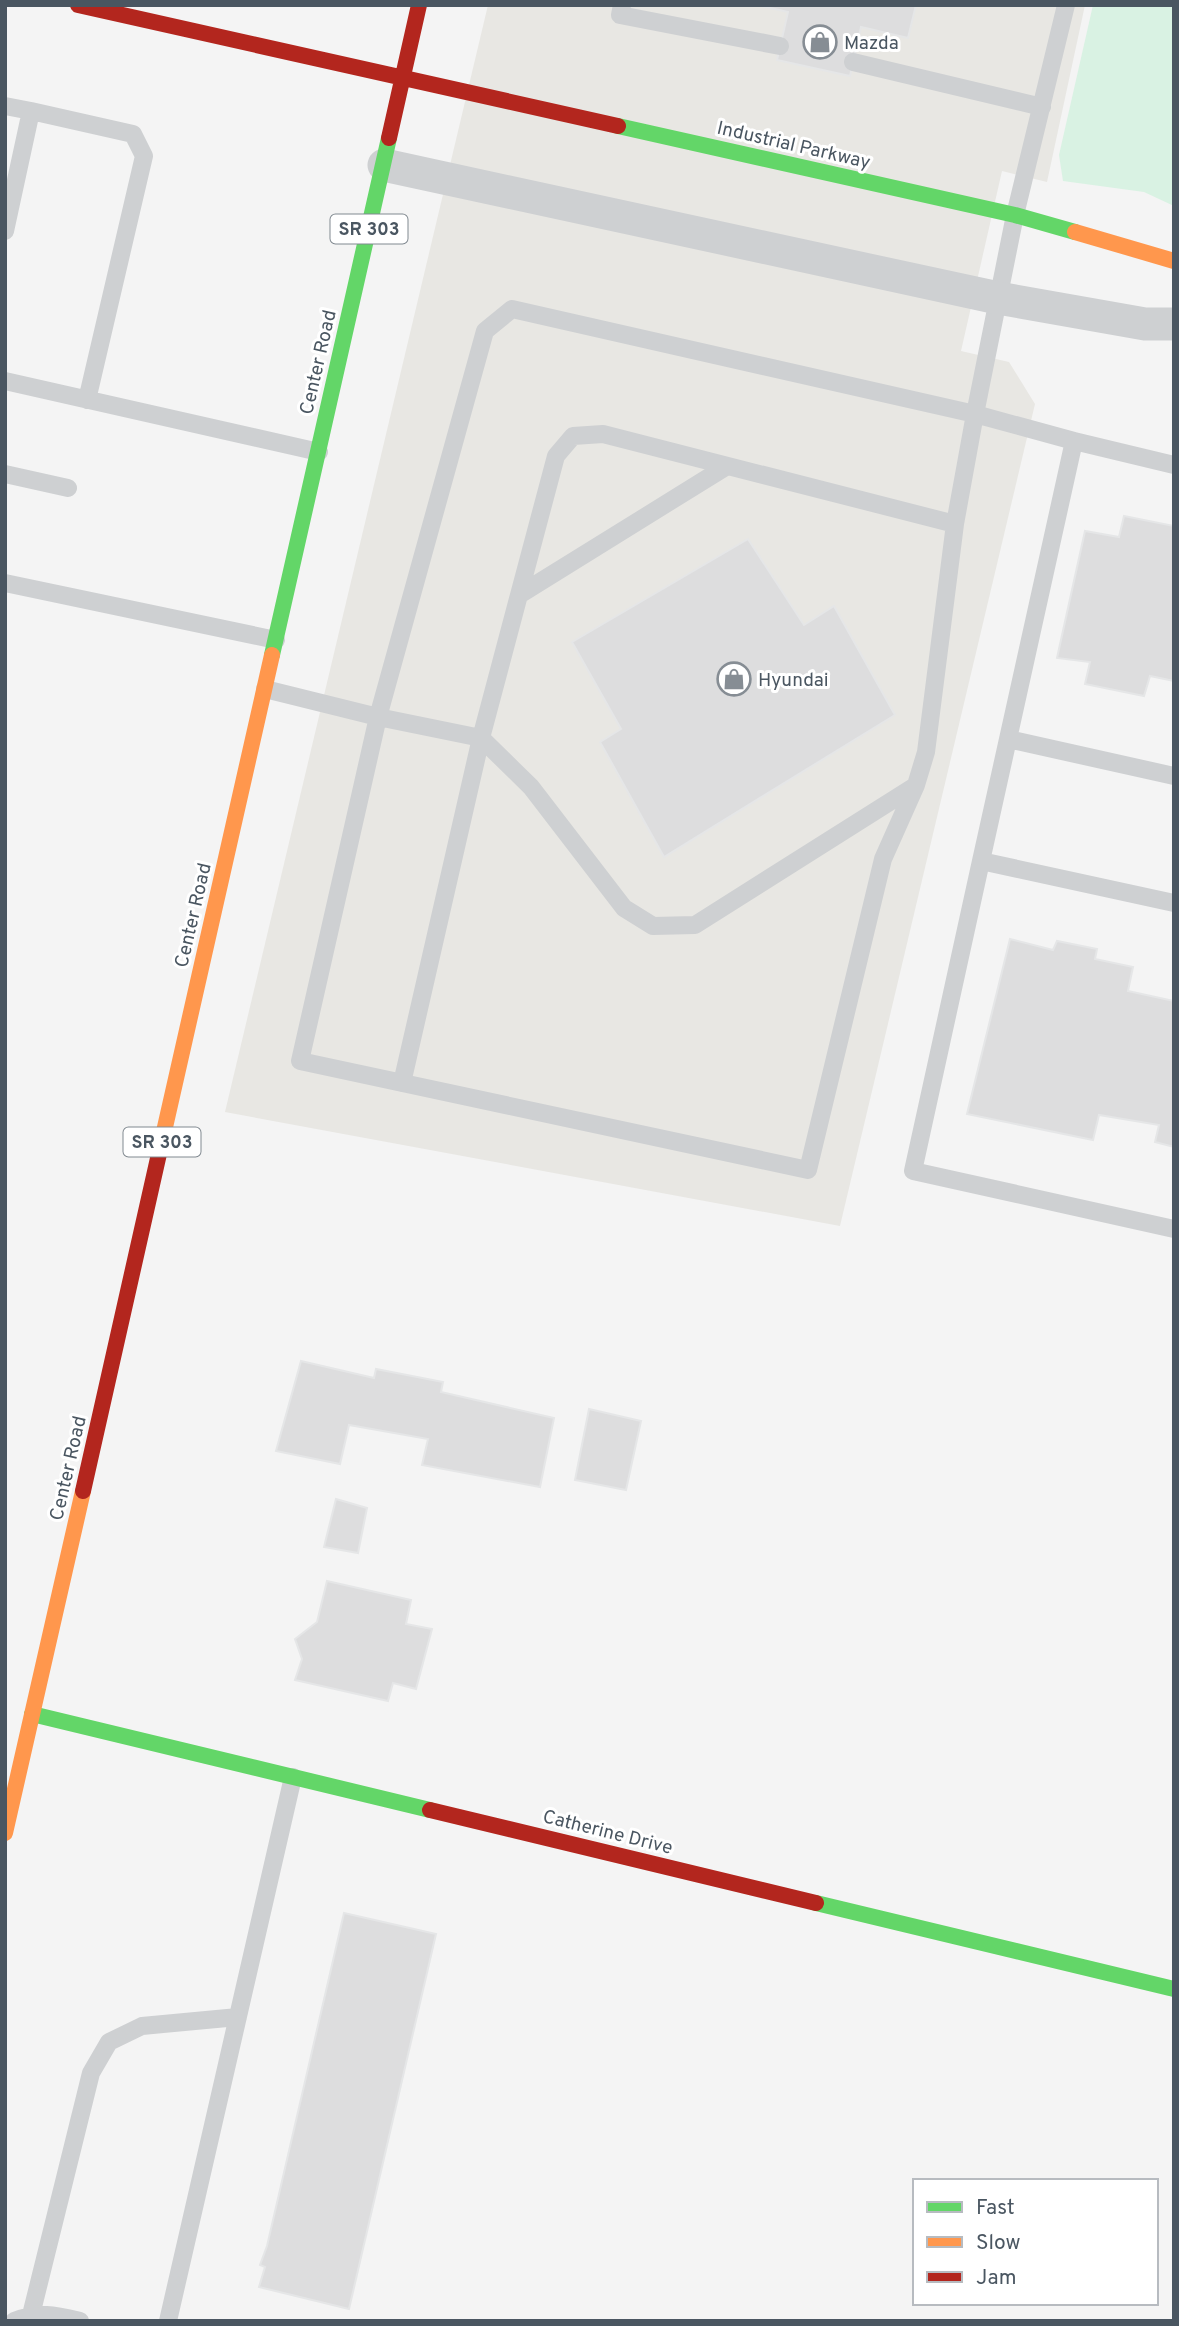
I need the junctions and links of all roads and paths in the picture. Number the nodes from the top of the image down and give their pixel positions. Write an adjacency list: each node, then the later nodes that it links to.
1 (78, 5): 7 (street, Industrial Parkway)
2 (419, 5): 7 (street, Center Road / SR 303)
3 (622, 5): 5 (lane)
4 (1066, 5): 9 (lane)
5 (780, 46)
6 (853, 62): 9 (lane)
7 (403, 77): 11 (street, Center Road / SR 303); 12 (street, Industrial Parkway)
8 (5, 106): 10 (lane)
9 (1042, 107): 12 (lane)
10 (31, 111): 13 (lane); 18 (lane)
11 (384, 164): 15 (street); 21 (street, Center Road / SR 303)
12 (1016, 215): 14 (street, Industrial Parkway); 15 (lane)
13 (5, 231)
14 (1174, 261)
15 (998, 298): 16 (street); 19 (lane)
16 (1174, 324)
17 (5, 382): 18 (lane)
18 (87, 400): 21 (lane)
19 (975, 414): 20 (lane); 26 (lane); 31 (lane)
20 (1074, 442): 22 (lane); 33 (lane)
21 (319, 452): 29 (street, Center Road / SR 303)
22 (1174, 465)
23 (727, 466): 26 (lane); 28 (lane); 28 (lane)
24 (5, 474): 25 (lane)
25 (68, 488)
26 (955, 524): 35 (lane)
27 (5, 583): 29 (lane)
28 (519, 595): 32 (lane)
29 (276, 640): 30 (street, Center Road / SR 303)
30 (265, 688): 31 (lane); 40 (street, Center Road / SR 303)
31 (378, 717): 32 (lane); 38 (lane)
32 (481, 738): 35 (lane); 38 (lane)
33 (1008, 739): 34 (lane); 36 (lane)
34 (1174, 776)
35 (916, 785): 38 (lane)
36 (981, 860): 37 (lane); 39 (lane)
37 (1174, 903)
38 (402, 1083)
39 (1174, 1229)
40 (32, 1714): 42 (street, Center Road / SR 303); 43 (street, Catherine Drive)
41 (5, 1739): 42 (lane)
42 (25, 1745): 44 (street, Center Road / SR 303)
43 (293, 1777): 45 (street, Catherine Drive); 46 (lane)
44 (5, 1833)
45 (1174, 1989)
46 (238, 2017): 47 (lane); 49 (lane)
47 (22, 2318): 48 (lane)
48 (80, 2321)
49 (168, 2321)

